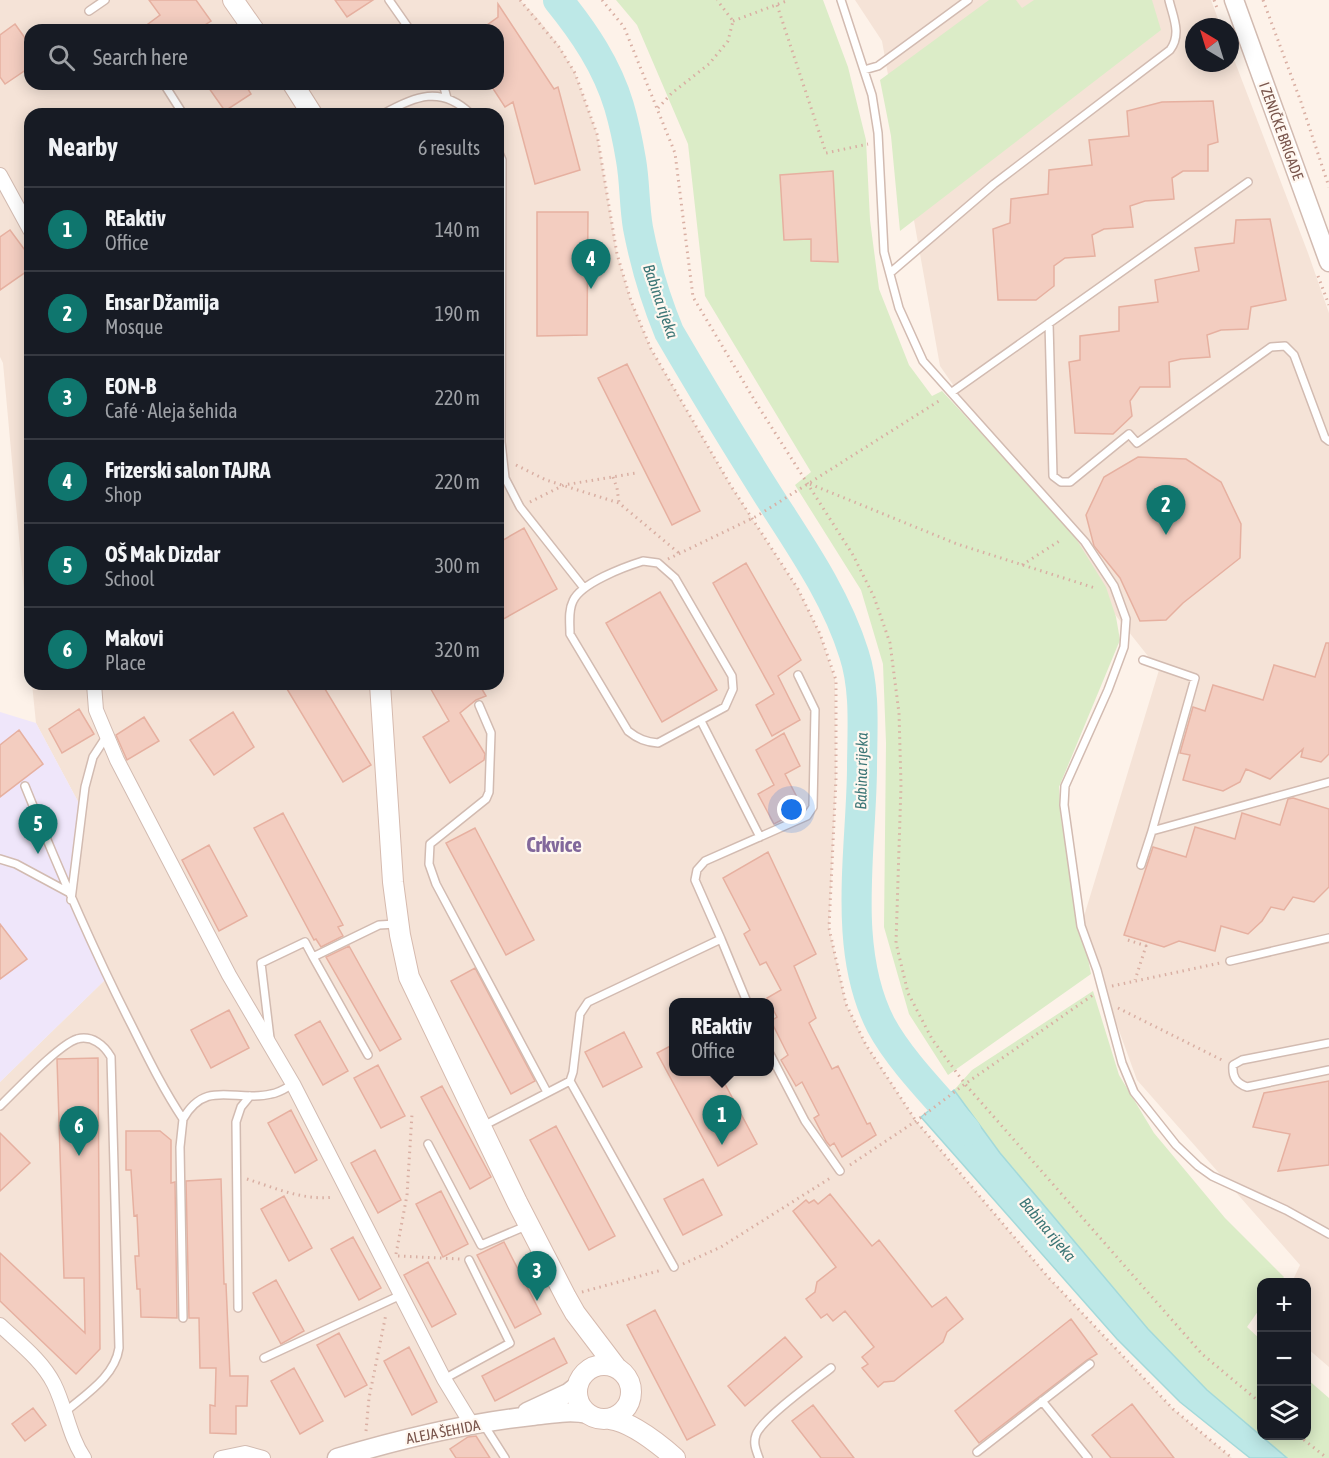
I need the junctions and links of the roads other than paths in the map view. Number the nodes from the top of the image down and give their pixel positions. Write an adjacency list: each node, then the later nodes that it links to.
1 (105, 0): 8 (lane)
2 (233, 0): 9 (main road)
3 (389, 0): 10 (lane)
4 (841, 0): 11 (lane)
5 (968, 0): 11 (lane)
6 (1169, 0): 24 (lane)
7 (1234, 0): 23 (street, I ZENIČKE BRIGADE)
8 (89, 11)
9 (250, 24)
10 (406, 24)
11 (864, 70): 24 (lane)
12 (168, 90): 16 (lane)
13 (297, 90): 17 (main road)
14 (445, 90): 15 (lane)
15 (447, 98): 18 (lane); 19 (lane)
16 (179, 108)
17 (308, 108)
18 (394, 108)
19 (465, 108)
20 (0, 175): 22 (street)
21 (1248, 182): 25 (lane)
22 (24, 219)
23 (1329, 262)
24 (890, 273): 26 (lane)
25 (1049, 323): 26 (lane); 27 (lane)
26 (952, 392): 65 (lane)
27 (1329, 441)
28 (504, 468): 29 (lane)
29 (584, 588): 35 (lane); 35 (lane)
30 (1143, 660): 39 (lane)
31 (798, 675): 40 (lane)
32 (94, 690): 36 (street)
33 (380, 690): 44 (main road)
34 (479, 705): 57 (lane)
35 (700, 721): 40 (lane)
36 (107, 736): 43 (lane); 51 (street)
37 (1329, 782): 39 (lane)
38 (25, 786): 43 (lane)
39 (1152, 831): 42 (lane)
40 (760, 837): 46 (lane)
41 (0, 859): 43 (lane)
42 (1141, 865)
43 (70, 896): 60 (lane)
44 (398, 923): 47 (lane); 61 (main road)
45 (1329, 938): 48 (lane)
46 (722, 939): 49 (lane); 55 (lane)
47 (313, 957): 51 (lane); 52 (lane)
48 (1230, 961)
49 (745, 998)
50 (1329, 1043): 54 (lane)
51 (272, 1048): 56 (street)
52 (368, 1055)
53 (774, 1062): 63 (lane)
54 (1329, 1070)
55 (570, 1081): 57 (lane); 67 (lane)
56 (293, 1084): 58 (lane); 68 (street)
57 (548, 1092): 61 (lane)
58 (250, 1096): 60 (lane); 70 (lane)
59 (0, 1106): 81 (lane)
60 (183, 1119): 71 (lane)
61 (481, 1127): 64 (main road)
62 (428, 1144): 64 (lane)
63 (840, 1171)
64 (529, 1225): 69 (main road)
65 (1329, 1234)
66 (469, 1260): 77 (lane)
67 (674, 1267)
68 (395, 1298): 73 (lane); 77 (street)
69 (571, 1305): 75 (main road); 78 (main road)
70 (238, 1308)
71 (183, 1318)
72 (0, 1325): 81 (street)
73 (264, 1358)
74 (1090, 1364): 80 (lane)
75 (616, 1367): 78 (main road); 79 (main road)
76 (831, 1368): 93 (lane)
77 (444, 1379): 85 (street)
78 (580, 1380): 82 (main road); 83 (street, ALEJA ŠEHIDA)
79 (631, 1398): 84 (main road); 87 (main road)
80 (1042, 1401): 86 (lane); 94 (lane)
81 (65, 1412): 88 (street)
82 (588, 1414): 83 (street, ALEJA ŠEHIDA); 84 (main road)
83 (515, 1418): 85 (street, ALEJA ŠEHIDA)
84 (610, 1419): 87 (main road)
85 (478, 1424): 91 (street, ALEJA ŠEHIDA); 92 (lane)
86 (977, 1452)
87 (669, 1453)
88 (84, 1458)
89 (221, 1458): 90 (street)
90 (263, 1458)
91 (337, 1458)
92 (505, 1458)
93 (759, 1458)
94 (1088, 1458)

